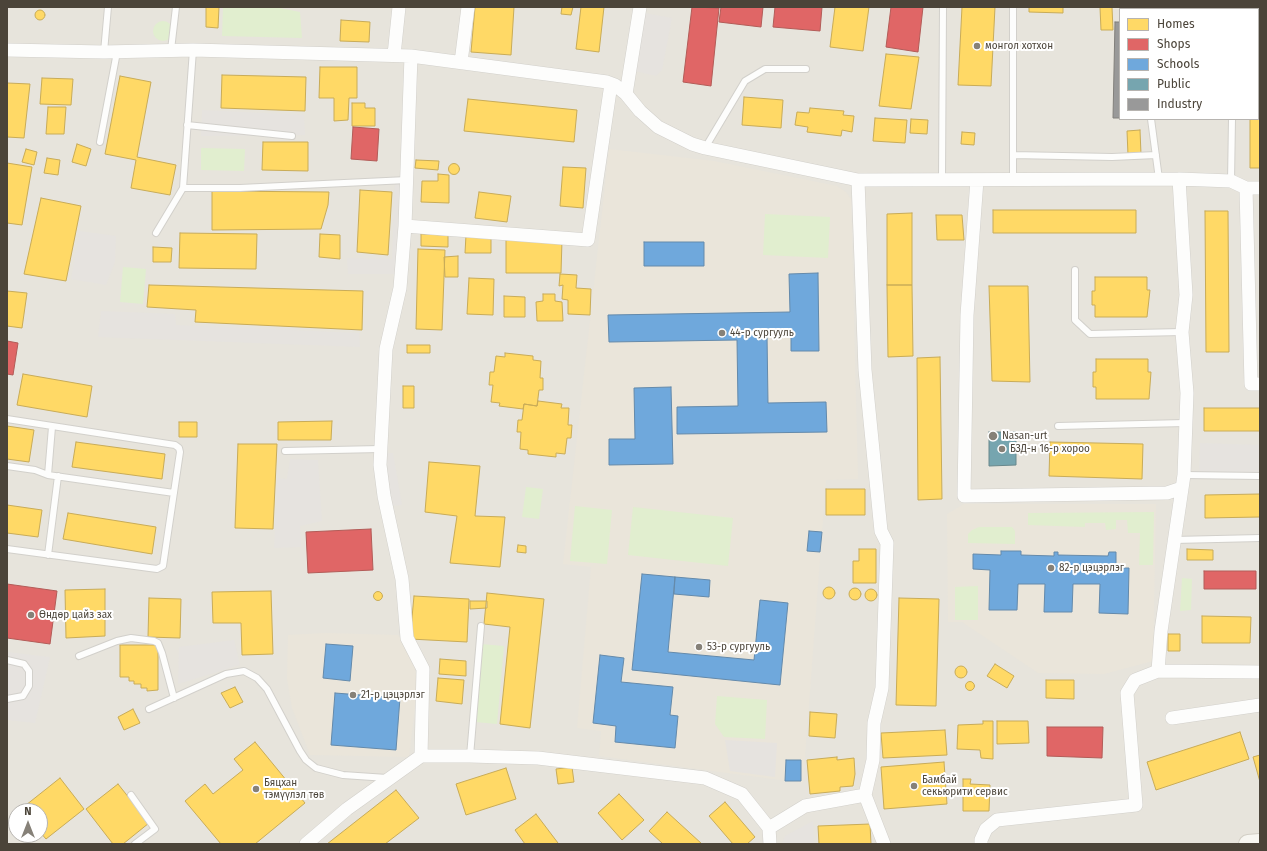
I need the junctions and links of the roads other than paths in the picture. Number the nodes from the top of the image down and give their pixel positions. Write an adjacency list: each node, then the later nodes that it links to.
1 (108, 7): 11 (lane)
2 (176, 7): 9 (lane)
3 (399, 7): 13 (street)
4 (468, 7): 15 (street)
5 (640, 7): 18 (street)
6 (943, 7): 31 (lane)
7 (1013, 7): 25 (lane)
8 (7, 50): 11 (street)
9 (171, 50): 10 (street); 12 (street)
10 (193, 50): 13 (street); 21 (lane)
11 (104, 52): 12 (street)
12 (117, 52): 23 (lane)
13 (394, 55): 14 (street)
14 (411, 56): 15 (street); 29 (street)
15 (461, 62): 17 (street)
16 (806, 69): 24 (lane)
17 (611, 84): 18 (street); 38 (street)
18 (626, 94): 24 (street)
19 (1150, 120): 26 (lane)
20 (1232, 120): 34 (lane)
21 (187, 125): 22 (lane); 35 (lane)
22 (292, 136)
23 (100, 142)
24 (705, 148): 30 (street)
25 (1013, 155): 26 (lane); 33 (lane)
26 (1156, 155): 27 (lane)
27 (1159, 179): 28 (street); 33 (street)
28 (1179, 179): 34 (street); 41 (street)
29 (407, 180): 35 (lane); 38 (street)
30 (858, 180): 31 (street); 73 (street)
31 (942, 180): 32 (street)
32 (977, 180): 33 (street); 53 (street)
33 (1013, 180)
34 (1231, 181): 36 (street)
35 (183, 188): 39 (lane)
36 (1246, 188): 37 (street); 42 (street)
37 (1260, 188)
38 (405, 226): 47 (street)
39 (156, 234)
40 (1074, 270): 41 (lane)
41 (1182, 332): 44 (street)
42 (1260, 384)
43 (7, 419): 46 (lane)
44 (1186, 423): 45 (lane); 53 (street)
45 (1058, 426)
46 (52, 427): 50 (lane); 54 (lane)
47 (380, 449): 48 (lane); 69 (street)
48 (285, 451)
49 (7, 466): 50 (lane)
50 (48, 475): 51 (lane)
51 (58, 476): 54 (lane); 58 (lane)
52 (1260, 476): 53 (lane)
53 (1183, 482): 56 (street)
54 (174, 493): 58 (lane)
55 (1260, 538): 56 (lane)
56 (1174, 540): 62 (street)
57 (7, 549): 58 (lane)
58 (48, 555)
59 (480, 626): 70 (lane)
60 (79, 656): 64 (lane)
61 (7, 660): 65 (lane)
62 (1158, 671): 63 (street); 80 (street)
63 (1260, 672)
64 (174, 698): 67 (lane); 71 (lane)
65 (7, 700)
66 (1260, 705): 68 (street)
67 (149, 709)
68 (1172, 718)
69 (421, 756): 70 (street); 71 (street)
70 (470, 756): 74 (street)
71 (390, 778): 77 (street)
72 (130, 795): 76 (lane)
73 (865, 795): 74 (street); 79 (street)
74 (769, 828): 78 (street)
75 (1260, 843): 81 (main road)
76 (135, 844)
77 (306, 844)
78 (770, 844)
79 (884, 844)
80 (981, 844)
81 (1248, 844)

